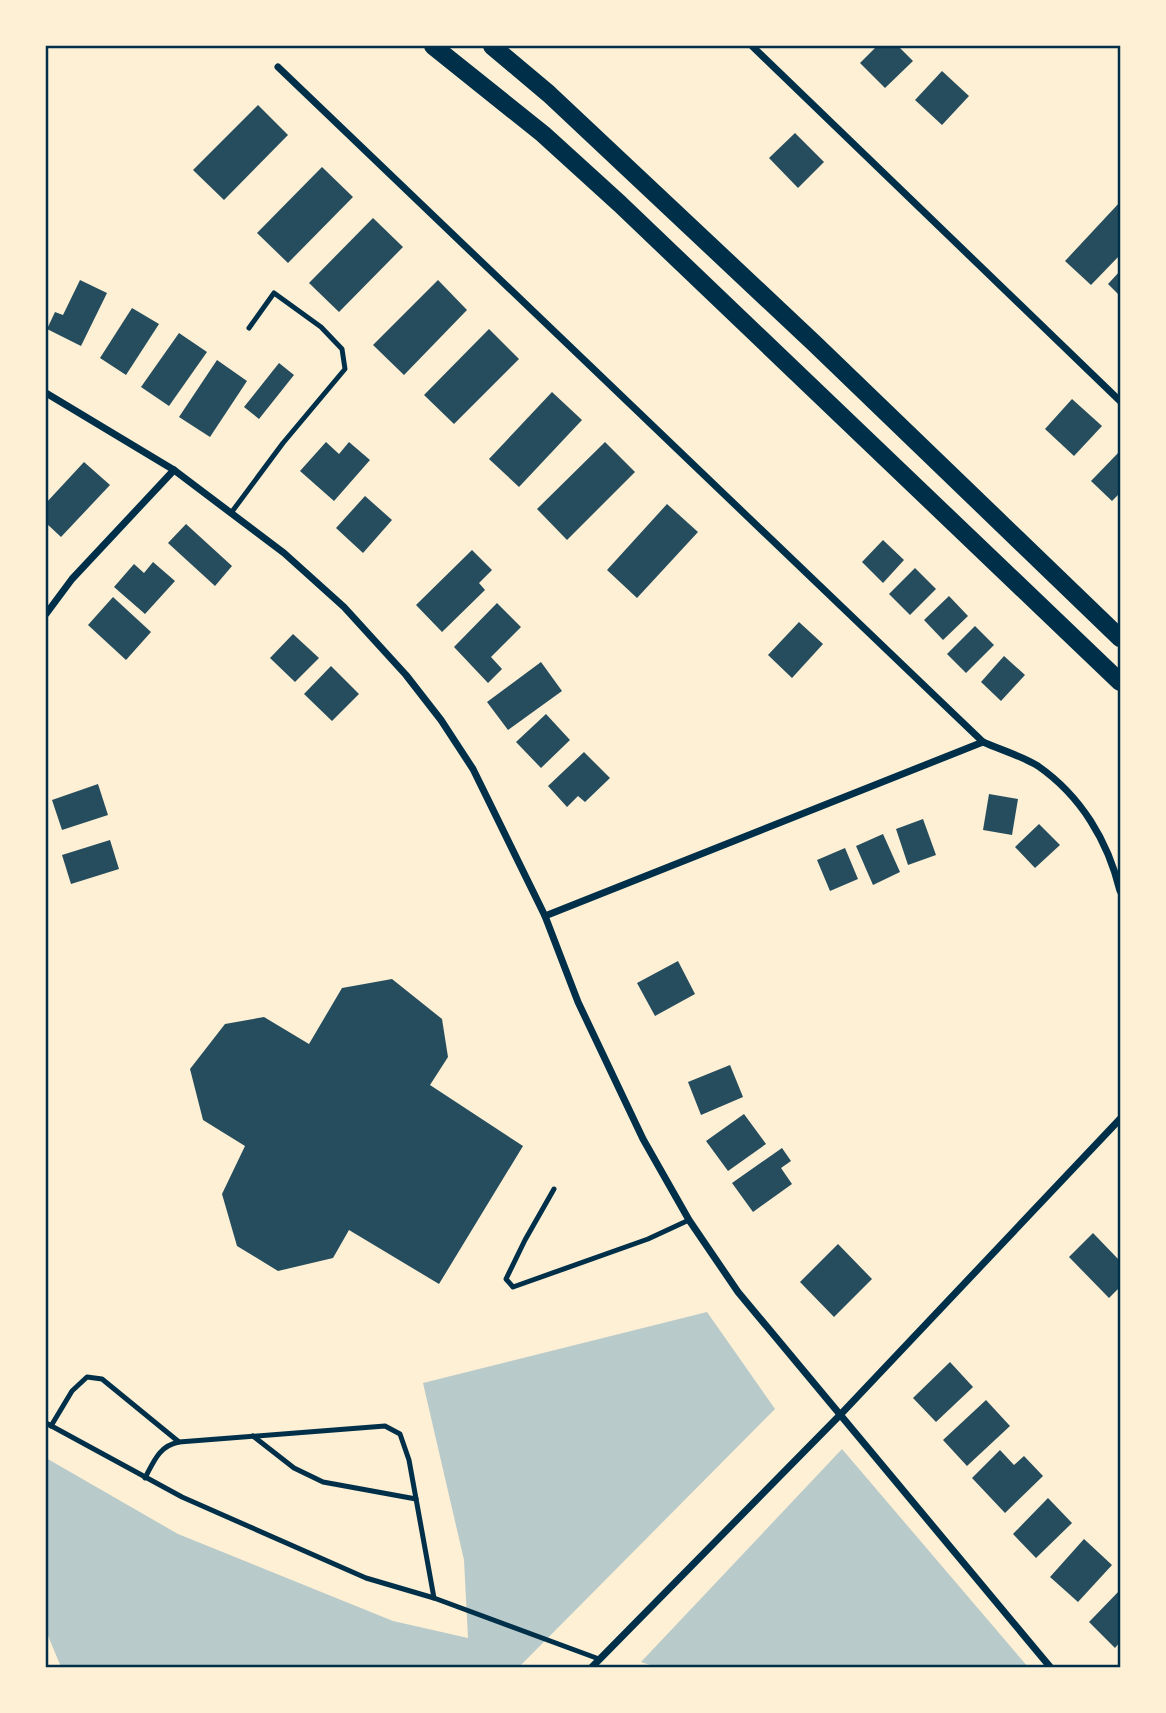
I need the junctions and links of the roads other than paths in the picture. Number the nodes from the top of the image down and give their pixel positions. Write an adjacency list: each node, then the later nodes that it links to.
1 (433, 46): 12 (main road)
2 (492, 46): 11 (main road)
3 (752, 46): 7 (street)
4 (278, 66): 13 (street)
5 (249, 328): 9 (lane)
6 (46, 393): 8 (street)
7 (1121, 401)
8 (174, 470): 9 (street); 10 (street)
9 (231, 513): 15 (street)
10 (46, 614)
11 (1121, 638)
12 (1121, 682)
13 (983, 742): 14 (street); 15 (street)
14 (1121, 891)
15 (545, 916): 18 (street)
16 (1121, 1119): 19 (street)
17 (554, 1189): 18 (lane)
18 (689, 1220): 19 (street)
19 (841, 1414): 26 (street); 28 (street)
20 (48, 1424): 22 (lane); 23 (lane)
21 (253, 1436): 22 (lane); 24 (lane); 24 (lane)
22 (178, 1442): 23 (lane)
23 (145, 1478): 25 (lane)
24 (416, 1499): 25 (lane)
25 (433, 1598): 26 (lane)
26 (599, 1659): 27 (street)
27 (591, 1668)
28 (1051, 1668)

